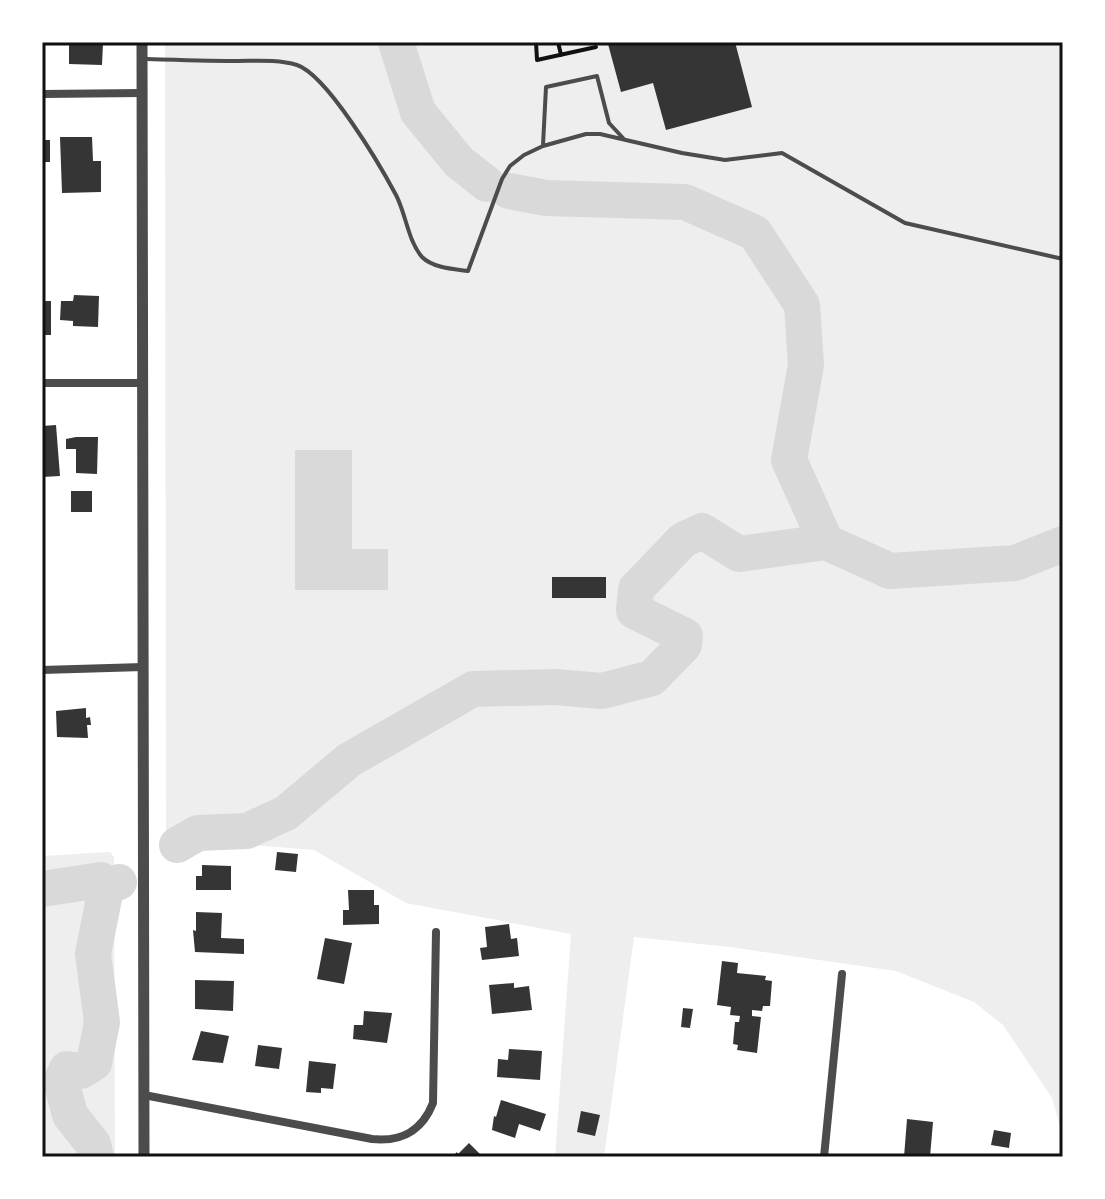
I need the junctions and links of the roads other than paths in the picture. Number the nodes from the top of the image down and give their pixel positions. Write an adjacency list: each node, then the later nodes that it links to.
1 (142, 42): 2 (street)
2 (142, 59): 3 (street); 6 (lane)
3 (142, 93): 4 (street); 9 (street)
4 (42, 94)
5 (625, 140): 6 (lane); 6 (lane); 7 (lane)
6 (543, 146)
7 (1063, 259)
8 (42, 383): 9 (street)
9 (142, 383): 10 (street)
10 (143, 667): 11 (street); 14 (street)
11 (42, 670)
12 (436, 932): 14 (street)
13 (842, 974): 16 (street)
14 (144, 1095): 15 (street)
15 (144, 1157)
16 (824, 1157)

